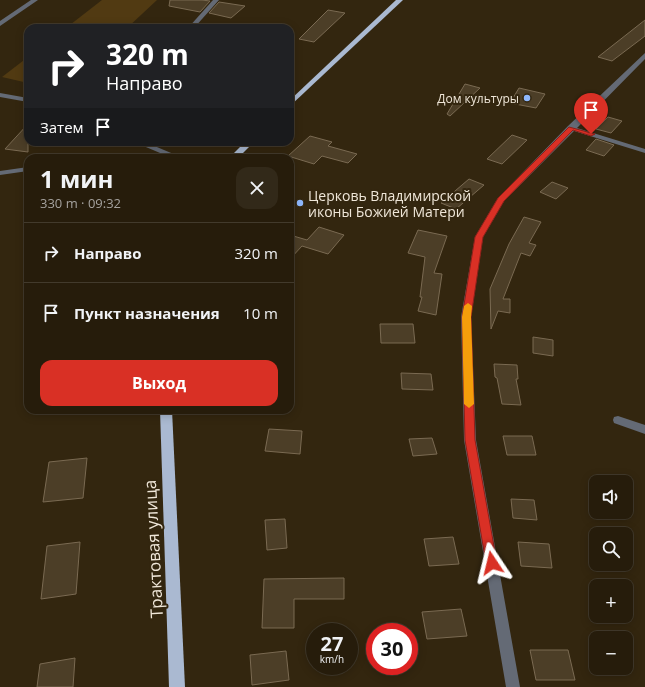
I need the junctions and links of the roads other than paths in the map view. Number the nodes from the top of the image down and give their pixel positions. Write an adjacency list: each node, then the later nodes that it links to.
1 (35, 0): 4 (street)
2 (216, 0): 5 (street)
3 (400, 0): 9 (highway)
4 (0, 24)
5 (195, 24)
6 (645, 55): 10 (street)
7 (0, 95): 8 (street)
8 (24, 99)
9 (294, 100)
10 (572, 128): 13 (street); 22 (street)
11 (148, 146): 14 (street)
12 (246, 146): 15 (highway)
13 (645, 151)
14 (169, 154)
15 (237, 154)
16 (24, 170): 17 (street)
17 (0, 173)
18 (166, 414): 21 (highway, Трактовая улица)
19 (618, 420): 20 (street)
20 (645, 430)
21 (177, 687)
22 (513, 687)

